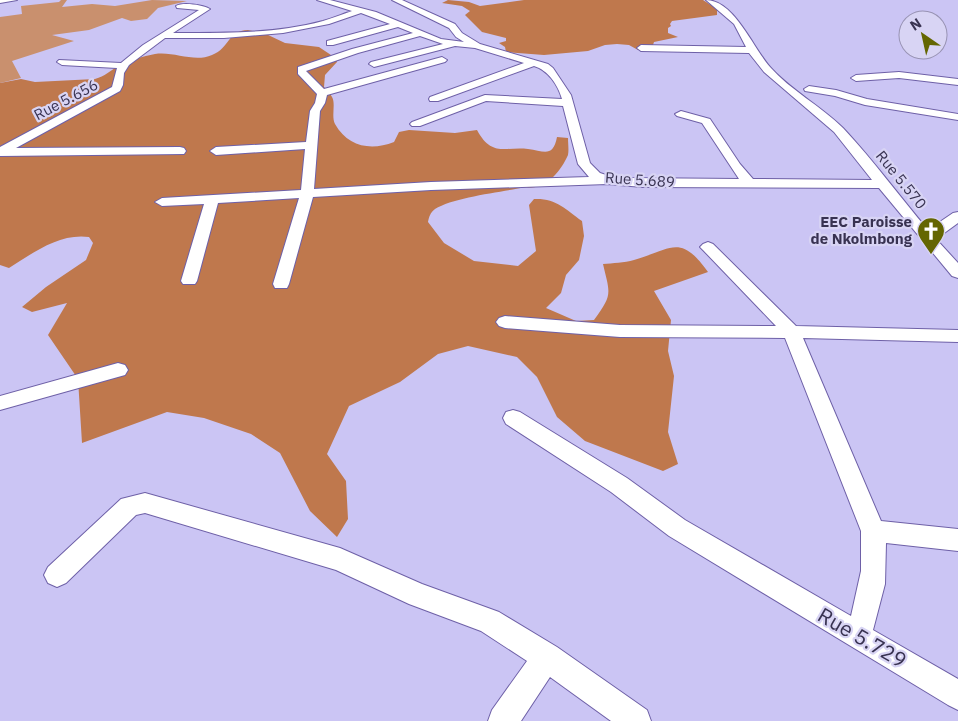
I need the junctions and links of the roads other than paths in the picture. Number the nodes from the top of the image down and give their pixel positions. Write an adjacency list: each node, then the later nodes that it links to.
1 (320, 0): 7 (street)
2 (396, 0): 13 (street, Rue 5.689)
3 (710, 0): 15 (street, Rue 5.570)
4 (0, 2): 5 (street)
5 (16, 4)
6 (180, 6): 10 (street)
7 (361, 11): 8 (street); 10 (street)
8 (400, 24): 9 (street); 11 (street)
9 (420, 34): 12 (street); 24 (street)
10 (164, 36): 20 (street)
11 (330, 43)
12 (455, 44): 13 (street); 19 (street)
13 (477, 46): 18 (street, Rue 5.689)
14 (641, 48): 15 (street)
15 (752, 50): 36 (street, Rue 5.570)
16 (442, 60): 24 (street)
17 (62, 62): 20 (street)
18 (535, 62): 25 (street); 26 (street, Rue 5.689)
19 (374, 64)
20 (123, 66): 33 (street, Rue 5.656)
21 (856, 78): 22 (street)
22 (958, 82)
23 (809, 89): 28 (street)
24 (322, 93): 30 (street)
25 (434, 98)
26 (568, 104): 29 (street); 34 (street, Rue 5.689)
27 (681, 114): 35 (street)
28 (958, 117)
29 (416, 124)
30 (312, 146): 32 (street); 37 (street)
31 (180, 151): 33 (street)
32 (216, 151)
33 (0, 152)
34 (609, 180): 35 (street, Rue 5.689); 37 (street)
35 (748, 183): 36 (street, Rue 5.689)
36 (884, 184): 41 (street, Rue 5.570)
37 (307, 193): 38 (street); 46 (street)
38 (212, 199): 39 (street); 45 (street)
39 (162, 202)
40 (958, 216): 41 (street)
41 (932, 243): 43 (street); 44 (street, Rue 5.570)
42 (708, 247): 48 (street)
43 (958, 249)
44 (958, 273)
45 (189, 281)
46 (281, 284)
47 (505, 322): 48 (street)
48 (791, 332): 49 (street); 53 (street)
49 (958, 336)
50 (118, 370): 51 (street)
51 (0, 403)
52 (512, 418): 56 (street, Rue 5.729)
53 (874, 531): 54 (street); 56 (street)
54 (958, 540)
55 (57, 575): 57 (street)
56 (858, 635): 58 (street, Rue 5.729)
57 (547, 657): 59 (street); 60 (street)
58 (958, 695)
59 (502, 721)
60 (636, 721)

